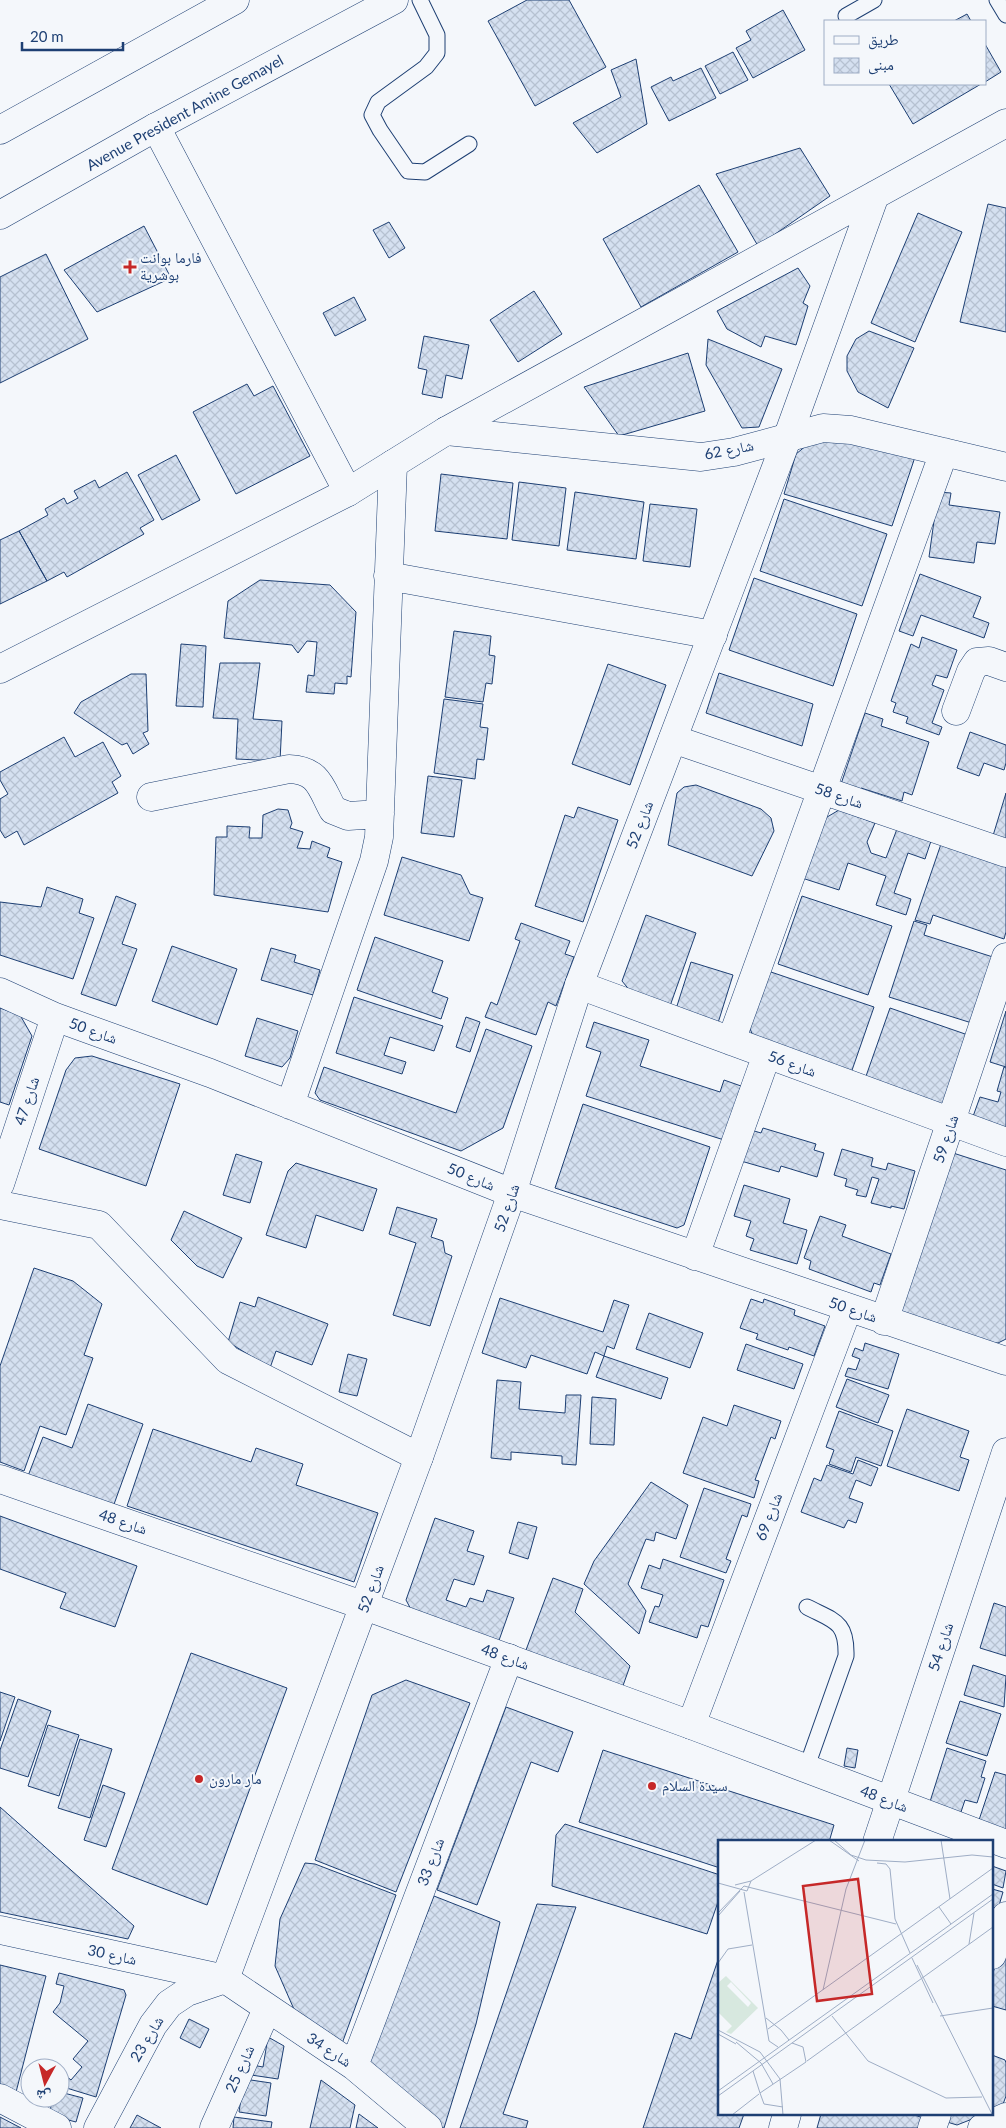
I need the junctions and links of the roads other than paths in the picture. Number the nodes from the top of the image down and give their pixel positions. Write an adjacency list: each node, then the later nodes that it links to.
1 (235, 0): 10 (main road)
2 (420, 0): 11 (lane)
3 (874, 0): 7 (lane)
4 (996, 0): 6 (lane)
5 (382, 6): 9 (main road, Avenue President Amine Gemayel)
6 (1006, 15)
7 (846, 16)
8 (1006, 123): 12 (main road)
9 (156, 127): 13 (main road, Avenue President Amine Gemayel); 19 (main road)
10 (0, 130)
11 (469, 144)
12 (876, 195): 14 (main road); 15 (main road, شارع 52)
13 (0, 215)
14 (446, 431): 15 (main road, شارع 62); 17 (main road)
15 (788, 436): 16 (main road, شارع 62); 21 (main road, شارع 52)
16 (944, 452): 18 (main road, شارع 62); 26 (main road)
17 (393, 464): 19 (main road); 20 (main road)
18 (1006, 467)
19 (348, 492): 23 (main road)
20 (388, 576): 21 (main road); 28 (main road)
21 (712, 635): 25 (main road, شارع 52)
22 (1006, 666): 24 (main road)
23 (0, 669)
24 (956, 710)
25 (673, 739): 26 (main road, شارع 58); 31 (main road, شارع 52)
26 (822, 790): 29 (main road, شارع 58); 34 (main road)
27 (151, 796): 28 (main road)
28 (380, 814): 36 (main road)
29 (1006, 854)
30 (1006, 957): 37 (main road, شارع 59)
31 (578, 985): 34 (main road, شارع 56); 40 (main road, شارع 52)
32 (0, 992): 33 (main road, شارع 50)
33 (55, 1017): 36 (main road, شارع 50); 39 (main road, شارع 47)
34 (730, 1041): 35 (main road, شارع 56)
35 (767, 1054): 37 (main road, شارع 56); 42 (main road)
36 (290, 1105): 40 (main road, شارع 50)
37 (952, 1122): 38 (main road, شارع 56); 44 (main road, شارع 59)
38 (1006, 1142)
39 (0, 1184)
40 (512, 1193): 42 (main road, شارع 50); 47 (main road, شارع 52)
41 (0, 1205): 47 (main road)
42 (695, 1256): 43 (main road, شارع 50)
43 (848, 1308): 44 (main road, شارع 50); 52 (main road, شارع 69)
44 (884, 1321): 45 (main road, شارع 50)
45 (1006, 1362)
46 (1006, 1452): 54 (main road, شارع 54)
47 (419, 1457): 49 (main road, شارع 52)
48 (0, 1479): 49 (main road, شارع 48)
49 (365, 1606): 51 (main road, شارع 48); 60 (main road, شارع 52)
50 (807, 1607): 53 (lane)
51 (509, 1658): 52 (main road, شارع 48); 62 (main road, شارع 33)
52 (691, 1725): 53 (main road, شارع 48)
53 (806, 1769): 54 (main road, شارع 48)
54 (890, 1801): 55 (main road, شارع 54); 56 (main road, شارع 48)
55 (877, 1840)
56 (1006, 1844)
57 (1006, 1916): 59 (main road)
58 (0, 1930): 60 (main road, شارع 30)
59 (994, 1950)
60 (225, 1979): 61 (main road, شارع 34); 67 (main road, شارع 23)
61 (267, 2009): 62 (main road, شارع 34); 68 (main road, شارع 25)
62 (354, 2066): 69 (main road, شارع 34)
63 (0, 2098): 66 (main road)
64 (936, 2116): 70 (main road)
65 (1006, 2117): 71 (main road)
66 (57, 2128)
67 (98, 2128)
68 (214, 2128)
69 (428, 2128)
70 (932, 2128)
71 (982, 2128)

